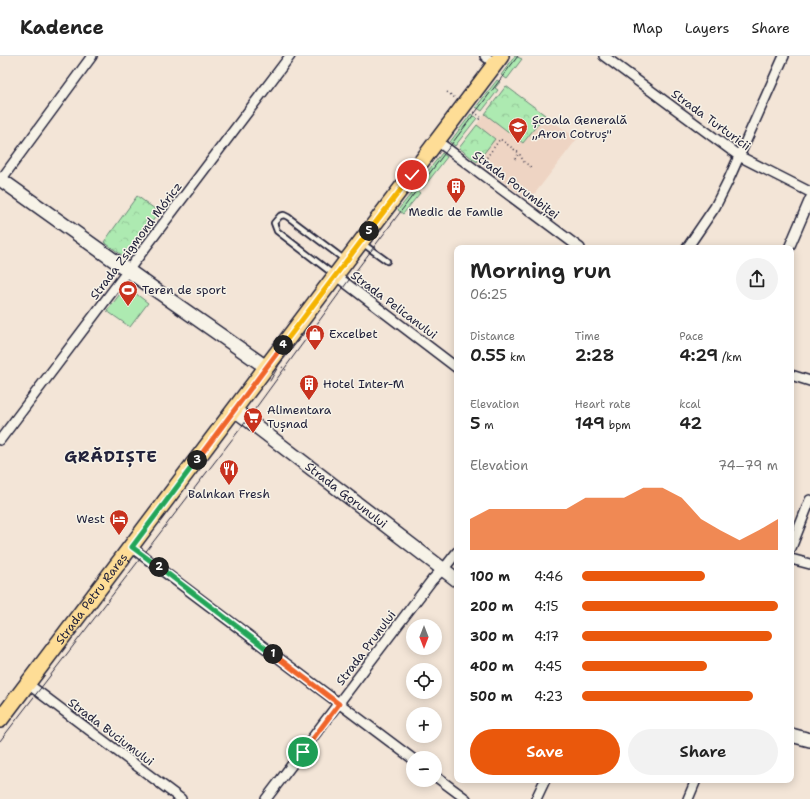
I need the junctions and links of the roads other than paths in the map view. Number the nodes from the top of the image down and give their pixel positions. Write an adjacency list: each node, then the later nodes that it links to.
1 (92, 56): 8 (street)
2 (290, 56): 17 (street, Strada Zsigmond Móricz)
3 (604, 56): 7 (street, Strada Turturicii)
4 (784, 56): 7 (street)
5 (494, 59): 6 (main road, Strada Petru Rareș)
6 (437, 141): 11 (main road, Strada Petru Rareș); 12 (street, Strada Porumbiței)
7 (739, 156): 9 (street, Strada Turturicii); 13 (street)
8 (0, 180): 17 (street)
9 (810, 192)
10 (810, 199): 14 (street)
11 (361, 242): 15 (lane); 16 (main road, Strada Petru Rareș)
12 (576, 245)
13 (689, 245)
14 (790, 245)
15 (387, 260)
16 (346, 261): 18 (main road, Strada Petru Rareș); 18 (lane)
17 (128, 271): 20 (street); 24 (street, Strada Zsigmond Móricz)
18 (335, 275): 19 (street, Strada Pelicanului); 20 (main road, Strada Petru Rareș)
19 (454, 366)
20 (266, 367): 23 (main road, Strada Petru Rareș)
21 (794, 376): 22 (street)
22 (810, 381)
23 (235, 410): 27 (main road, Strada Petru Rareș); 31 (street, Strada Gorunului)
24 (0, 440)
25 (810, 500): 26 (street)
26 (794, 540)
27 (132, 547): 33 (main road, Strada Petru Rareș); 34 (street)
28 (454, 556): 31 (street, Strada Prunului)
29 (794, 560): 30 (street)
30 (810, 564)
31 (443, 569): 32 (street, Strada Gorunului); 34 (street, Strada Prunului)
32 (454, 578)
33 (28, 684): 35 (main road, Strada Petru Rareș); 42 (street, Strada Buciumului)
34 (339, 704): 38 (street); 43 (street, Strada Prunului)
35 (0, 720)
36 (794, 736): 37 (street)
37 (810, 740)
38 (406, 754)
39 (442, 781): 44 (street)
40 (544, 783): 45 (street)
41 (695, 783): 46 (street)
42 (180, 799)
43 (266, 799)
44 (466, 799)
45 (536, 799)
46 (688, 799)

